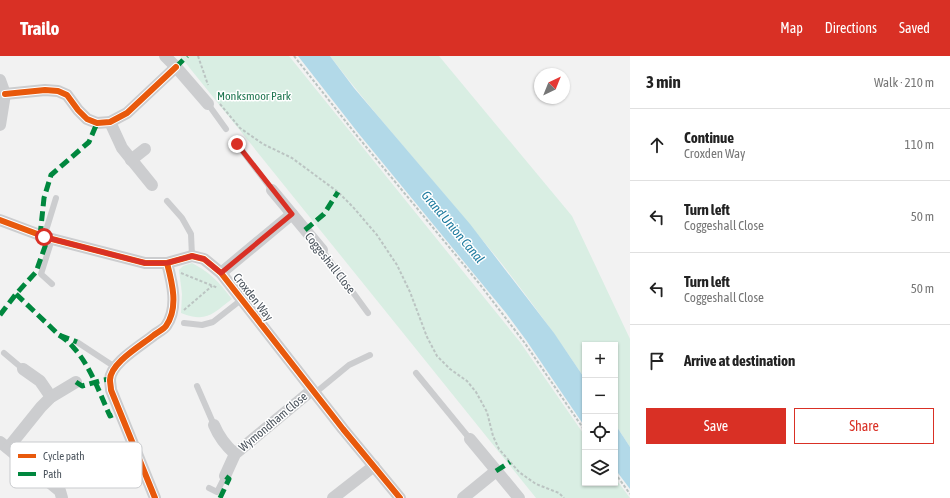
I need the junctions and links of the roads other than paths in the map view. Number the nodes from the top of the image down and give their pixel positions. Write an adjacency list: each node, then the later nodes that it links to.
1 (165, 56): 2 (street)
2 (176, 67): 5 (street); 6 (street)
3 (0, 80): 4 (street)
4 (5, 94): 6 (street); 7 (street)
5 (212, 102): 8 (lane)
6 (110, 122): 11 (street)
7 (0, 125)
8 (226, 129)
9 (237, 144): 13 (lane, Coggeshall Close)
10 (145, 149): 11 (street)
11 (131, 160): 12 (street)
12 (152, 186)
13 (272, 190): 16 (street, Coggeshall Close)
14 (56, 198): 18 (lane)
15 (167, 201): 20 (lane)
16 (292, 214): 19 (street, Coggeshall Close); 22 (street)
17 (0, 220): 18 (street)
18 (48, 238): 21 (street); 23 (lane)
19 (322, 250): 25 (lane, Coggeshall Close)
20 (192, 256): 21 (street); 22 (street, Croxden Way)
21 (168, 266): 30 (street)
22 (221, 273): 24 (street, Croxden Way)
23 (52, 284)
24 (241, 300): 26 (lane); 35 (street, Croxden Way)
25 (368, 313)
26 (184, 323)
27 (77, 342): 30 (lane)
28 (4, 353): 31 (lane)
29 (370, 355): 35 (lane)
30 (115, 368): 39 (street)
31 (22, 369): 36 (street)
32 (416, 373): 38 (lane)
33 (76, 382): 36 (street)
34 (197, 386): 37 (lane)
35 (313, 392): 41 (street, Wymondham Close); 43 (street, Croxden Way)
36 (51, 396): 40 (street)
37 (214, 425): 41 (street, Wymondham Close)
38 (470, 439): 44 (street)
39 (132, 442)
40 (4, 445)
41 (235, 454): 45 (street, Wymondham Close)
42 (142, 466): 49 (street)
43 (374, 466): 50 (street); 51 (street, Croxden Way)
44 (496, 471): 52 (street); 53 (street)
45 (225, 476): 47 (lane)
46 (56, 488): 48 (street)
47 (209, 488)
48 (62, 498)
49 (155, 498)
50 (333, 498)
51 (400, 498)
52 (463, 498)
53 (519, 498)

